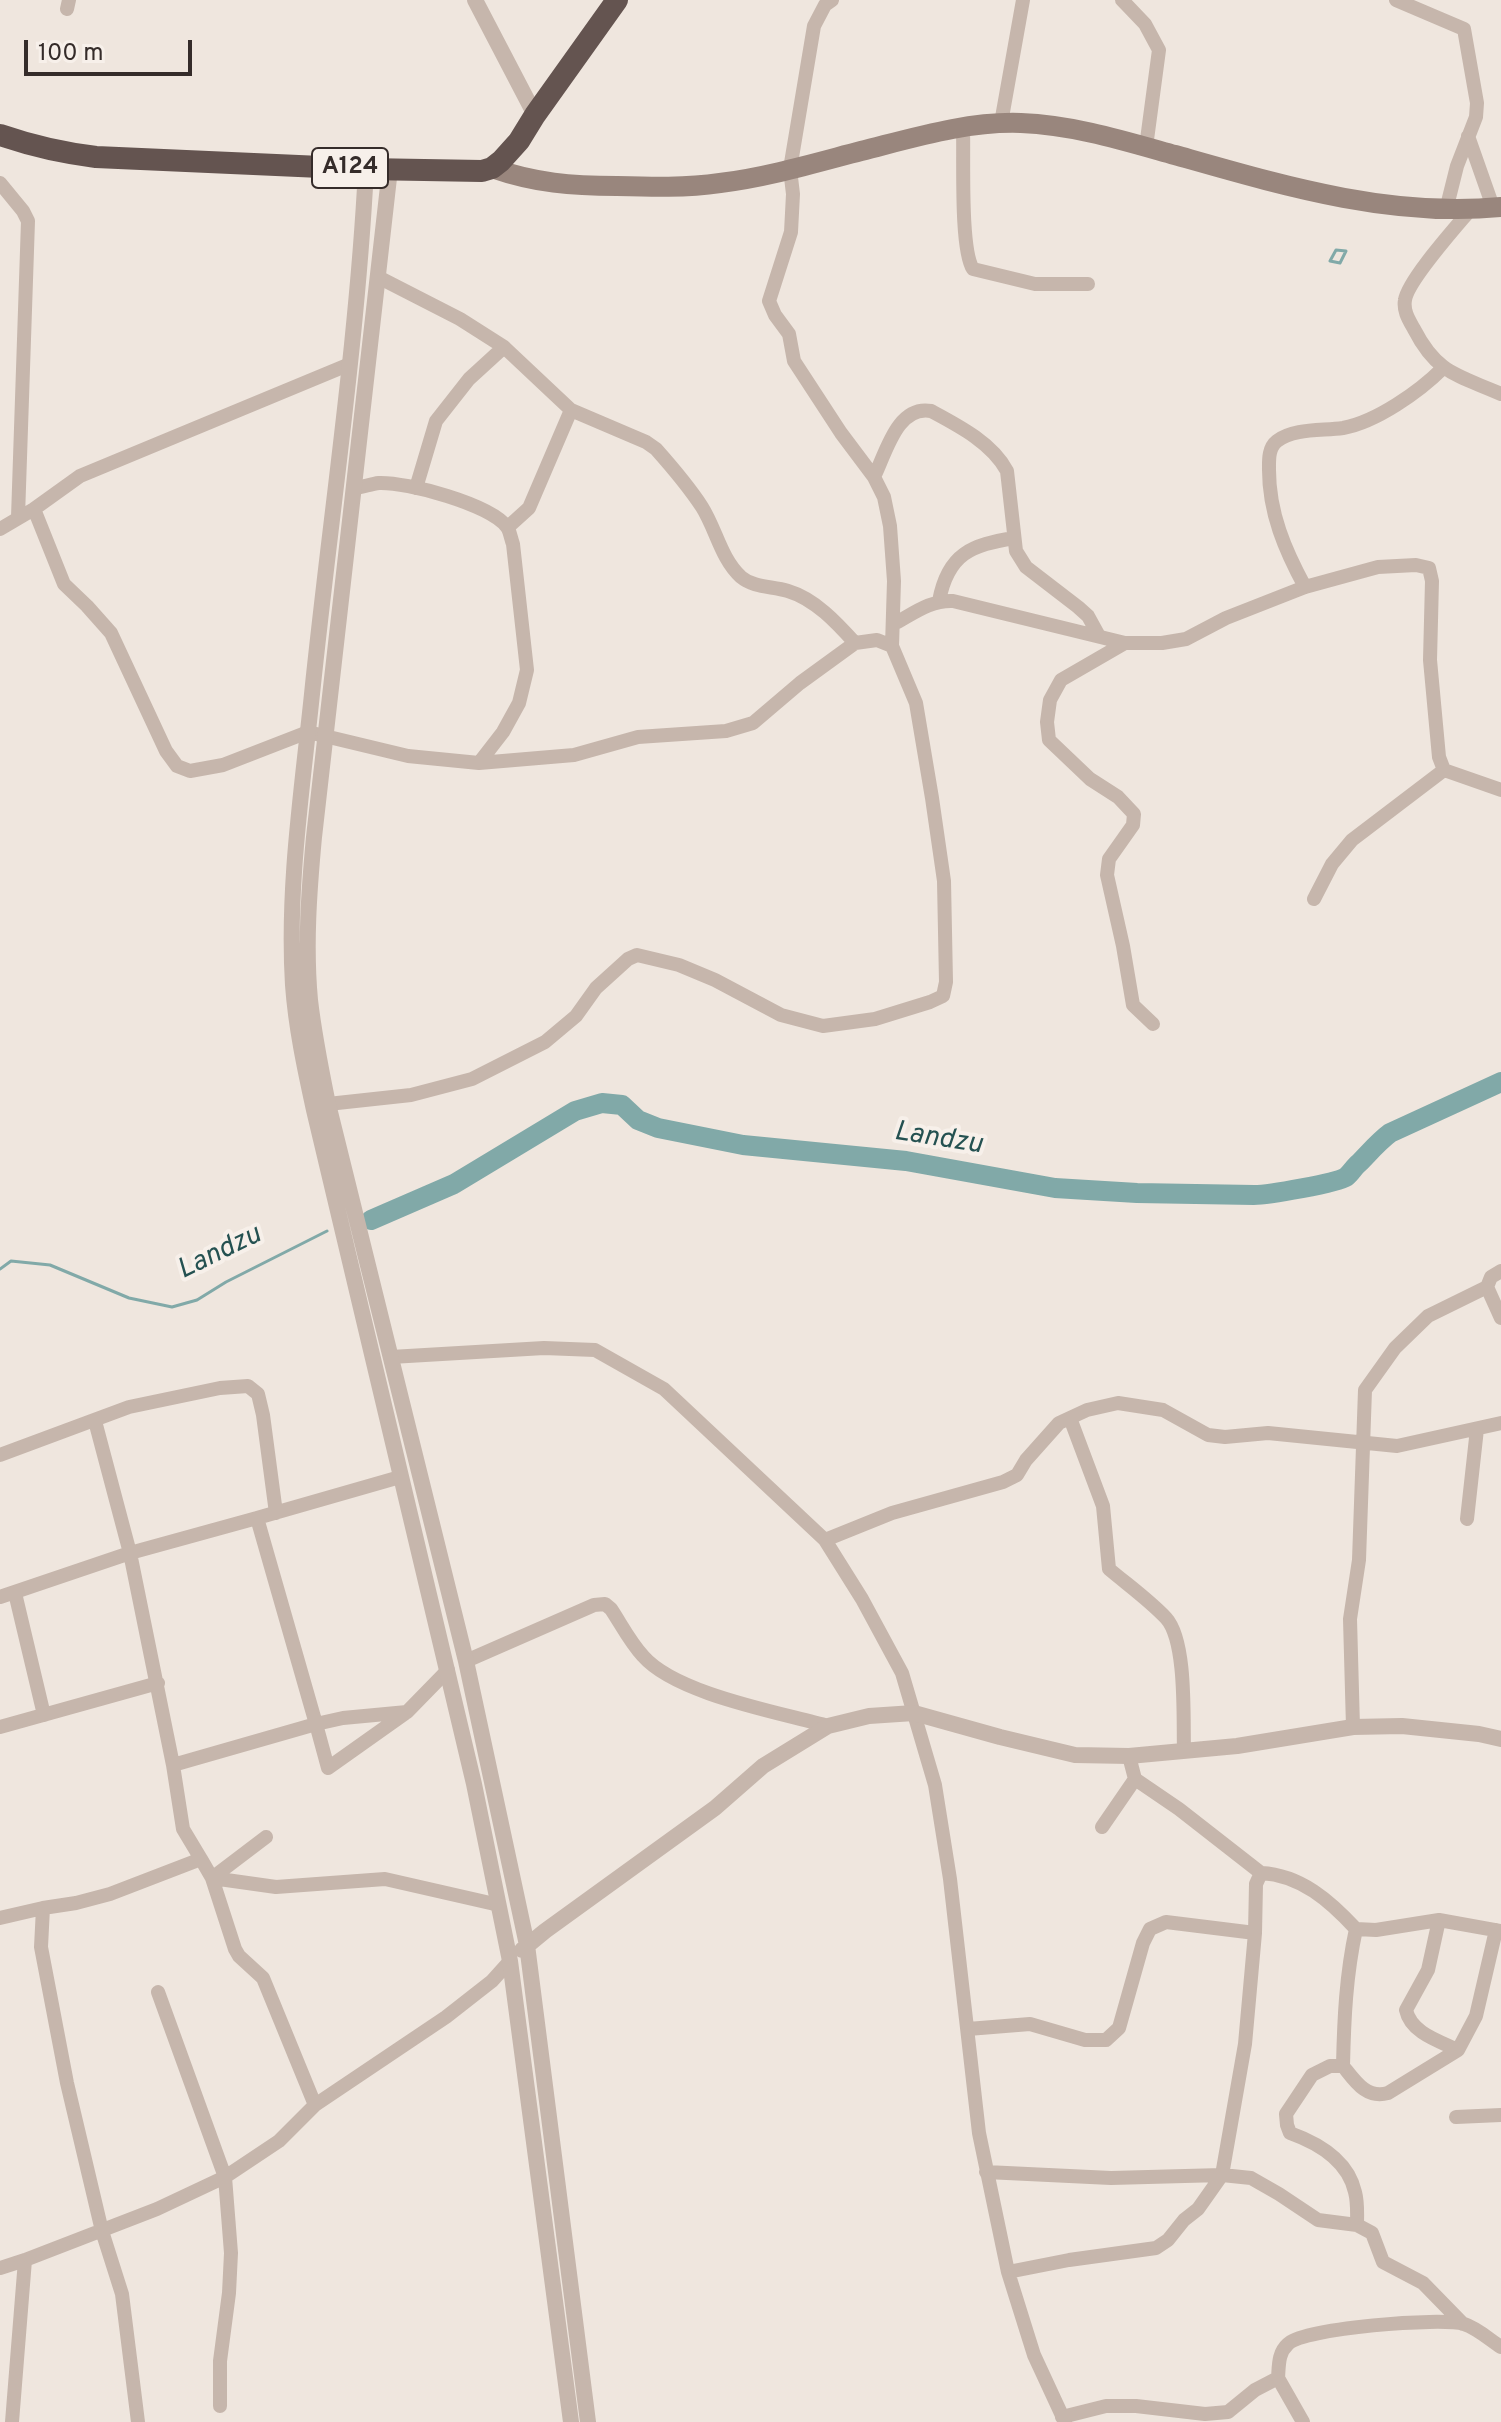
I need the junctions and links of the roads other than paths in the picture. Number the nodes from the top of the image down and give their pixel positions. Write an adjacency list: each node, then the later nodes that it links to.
1 (475, 0): 7 (street)
2 (617, 0): 7 (highway)
3 (832, 0): 16 (street)
4 (1023, 0): 8 (street)
5 (1122, 0): 12 (street)
6 (1396, 0): 11 (street)
7 (535, 115): 13 (highway)
8 (1001, 123): 9 (main road); 12 (main road)
9 (963, 128): 16 (main road); 22 (street)
10 (0, 135): 14 (highway, A124)
11 (1468, 136): 18 (street); 20 (street)
12 (1146, 147): 20 (main road)
13 (492, 168): 15 (highway, A124); 16 (main road)
14 (366, 169): 15 (highway, A124); 24 (street)
15 (390, 169): 21 (street)
16 (790, 169): 28 (street)
17 (0, 183): 32 (street)
18 (1497, 207): 19 (main road)
19 (1471, 209): 20 (main road); 25 (street)
20 (1446, 210)
21 (378, 277): 23 (street); 29 (street)
22 (1088, 284)
23 (504, 347): 27 (street); 30 (street)
24 (350, 364): 31 (street); 43 (street)
25 (1443, 368): 26 (street); 36 (street)
26 (1501, 394)
27 (571, 410): 33 (street); 40 (street)
28 (874, 477): 35 (street); 38 (street)
29 (355, 488): 30 (street); 43 (street)
30 (416, 488): 33 (street)
31 (34, 509): 32 (street); 43 (street)
32 (18, 517): 34 (street)
33 (508, 527): 44 (street)
34 (0, 529)
35 (1014, 538): 37 (street); 39 (street)
36 (1305, 587): 41 (street); 45 (street)
37 (939, 601): 38 (street); 39 (street)
38 (894, 624): 42 (street)
39 (1099, 636): 41 (street)
40 (855, 643): 42 (street); 44 (street)
41 (1125, 643): 48 (street)
42 (892, 646): 49 (street)
43 (317, 734): 44 (street); 49 (street); 60 (street)
44 (479, 763)
45 (1444, 770): 46 (street); 47 (street)
46 (1501, 790)
47 (1314, 899)
48 (1153, 1024)
49 (328, 1104): 53 (street)
50 (1501, 1271): 51 (street)
51 (1487, 1287): 52 (street); 58 (street)
52 (1501, 1318)
53 (391, 1357): 64 (street); 67 (street)
54 (1070, 1418): 58 (street); 64 (street); 78 (street)
55 (95, 1421): 59 (street); 61 (street); 65 (street)
56 (1501, 1423): 57 (street)
57 (1477, 1429): 58 (street); 63 (street)
58 (1362, 1443): 76 (street)
59 (0, 1455)
60 (400, 1477): 61 (street); 68 (street)
61 (276, 1513): 62 (street)
62 (257, 1518): 65 (street); 73 (street)
63 (1467, 1519)
64 (825, 1540): 71 (street)
65 (130, 1553): 66 (street); 69 (street)
66 (7, 1595): 72 (street)
67 (466, 1661): 74 (street); 94 (street)
68 (448, 1670): 70 (street); 87 (street)
69 (158, 1683): 72 (street); 80 (street)
70 (407, 1712): 73 (street); 73 (street)
71 (914, 1713): 74 (street); 79 (street); 97 (street)
72 (44, 1715): 75 (street)
73 (316, 1724): 80 (street)
74 (828, 1726): 94 (street)
75 (0, 1727)
76 (1353, 1727): 77 (street); 78 (street)
77 (1501, 1739)
78 (1184, 1751): 79 (street)
79 (1129, 1756): 81 (street)
80 (173, 1765): 84 (street)
81 (1135, 1779): 82 (street); 85 (street)
82 (1102, 1827)
83 (266, 1837): 86 (street)
84 (201, 1859): 86 (street); 88 (street)
85 (1261, 1873): 91 (street); 93 (street)
86 (212, 1878): 87 (street); 100 (street)
87 (499, 1905): 95 (street)
88 (43, 1908): 89 (street); 107 (street)
89 (0, 1918)
90 (1439, 1920): 91 (street); 92 (street); 98 (street)
91 (1356, 1929): 99 (street)
92 (1499, 1930): 98 (street)
93 (1255, 1933): 97 (street); 104 (street)
94 (527, 1945): 95 (street); 119 (street)
95 (510, 1961): 100 (street); 118 (street)
96 (158, 1992): 105 (street)
97 (968, 2029): 103 (street)
98 (1458, 2050): 99 (street)
99 (1343, 2066): 106 (street)
100 (315, 2105): 105 (street)
101 (1501, 2115): 102 (street)
102 (1456, 2117)
103 (986, 2172): 104 (street); 110 (street)
104 (1222, 2175): 106 (street); 110 (street)
105 (225, 2177): 107 (street); 114 (street)
106 (1357, 2225): 111 (street)
107 (102, 2231): 108 (street); 117 (street)
108 (25, 2260): 109 (street); 116 (street)
109 (0, 2268)
110 (1008, 2272): 115 (street)
111 (1463, 2324): 112 (street); 113 (street)
112 (1501, 2347)
113 (1278, 2378): 115 (street); 120 (street)
114 (220, 2406)
115 (1063, 2419)
116 (12, 2422)
117 (138, 2422)
118 (571, 2422)
119 (588, 2422)
120 (1303, 2422)

